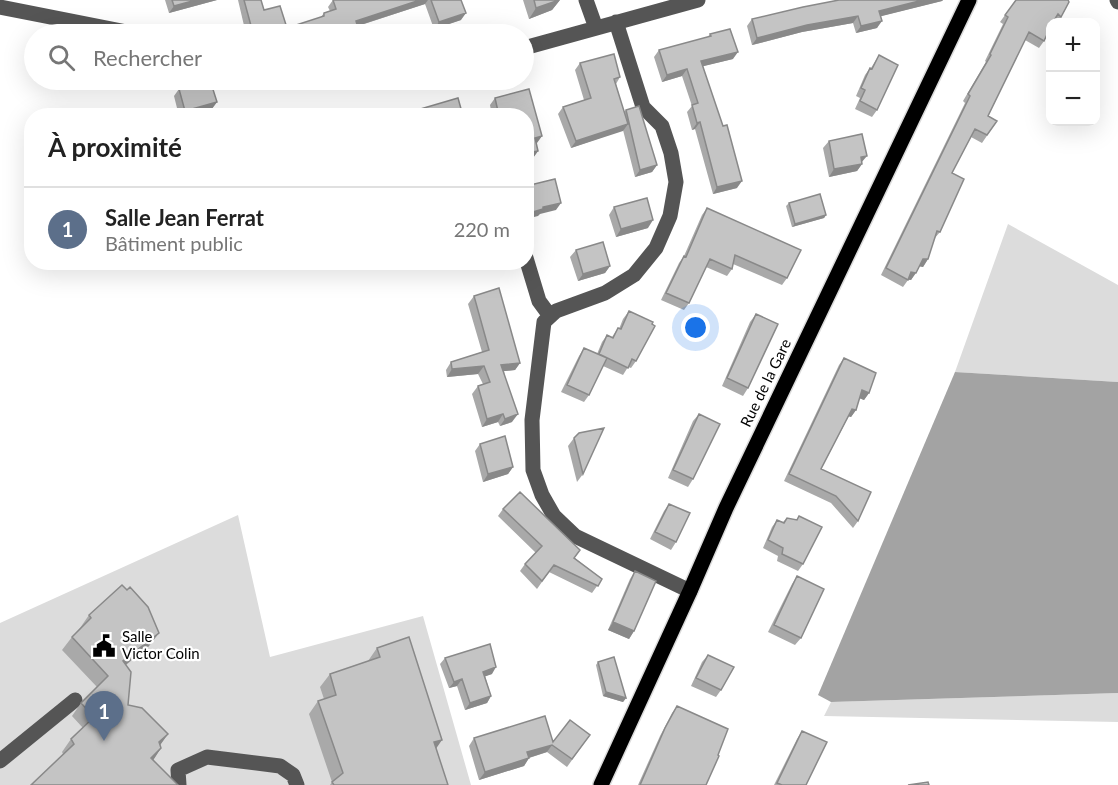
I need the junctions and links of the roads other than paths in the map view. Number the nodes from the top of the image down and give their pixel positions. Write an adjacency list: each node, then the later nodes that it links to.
1 (586, 0): 8 (street)
2 (698, 0): 5 (street)
3 (969, 0): 12 (main road, Rue de la Gare)
4 (0, 7): 7 (street)
5 (645, 7): 6 (street)
6 (616, 22): 8 (street); 11 (street)
7 (87, 24)
8 (596, 28): 9 (street)
9 (534, 45)
10 (530, 270): 11 (street)
11 (550, 316): 12 (street)
12 (690, 591): 17 (main road, Rue de la Gare)
13 (75, 700): 14 (street)
14 (0, 761)
15 (178, 785): 16 (street)
16 (297, 785)
17 (601, 785)

